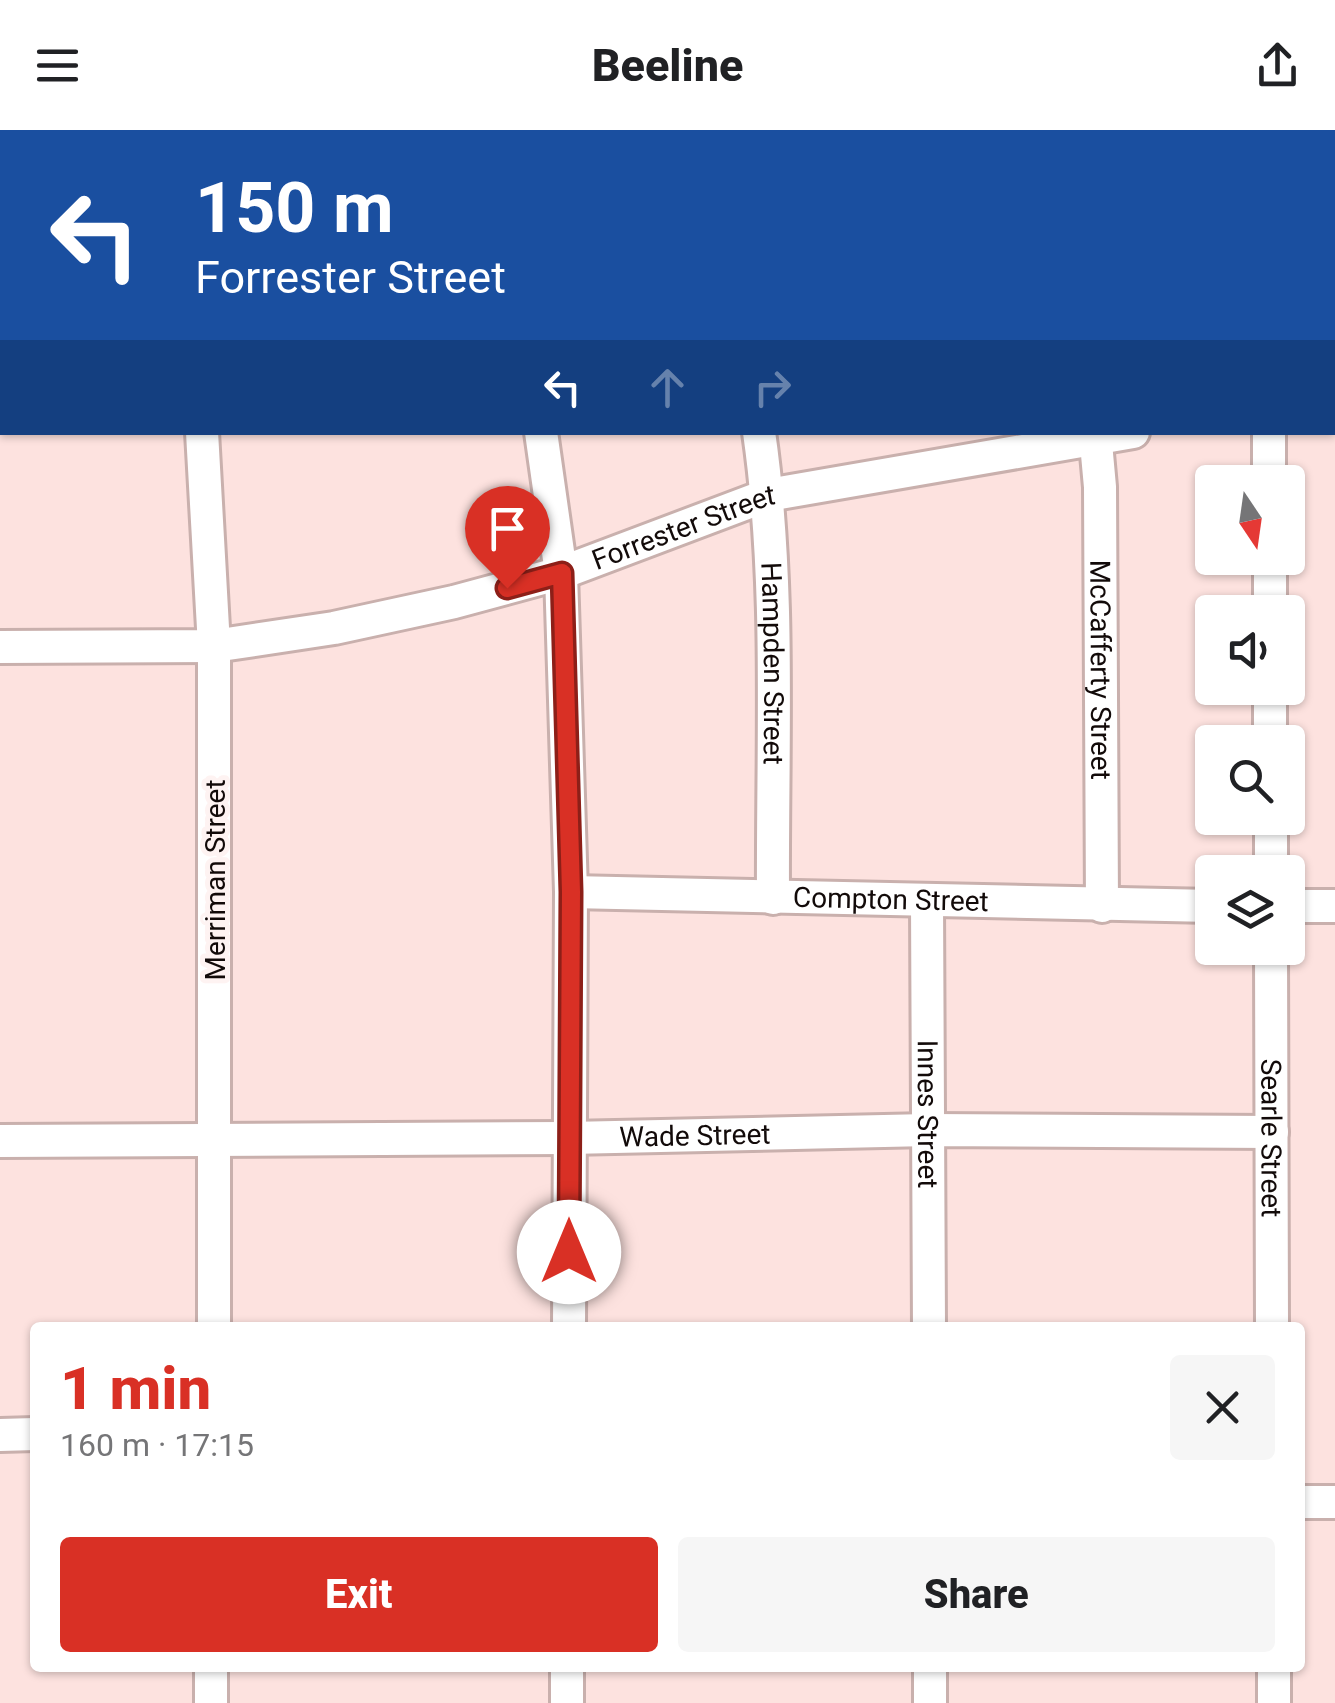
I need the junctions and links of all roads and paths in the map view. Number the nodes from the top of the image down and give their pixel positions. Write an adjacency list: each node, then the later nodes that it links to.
1 (202, 435): 9 (street, Merriman Street)
2 (541, 435): 8 (street)
3 (759, 435): 7 (street, Hampden Street)
4 (1269, 435): 6 (street)
5 (1096, 437): 7 (street, Forrester Street); 14 (street, McCafferty Street)
6 (1269, 465)
7 (768, 495): 8 (street, Forrester Street); 12 (street, Hampden Street)
8 (562, 573): 9 (street, Forrester Street); 11 (street)
9 (214, 646): 10 (street, Forrester Street); 22 (street, Merriman Street)
10 (0, 647)
11 (571, 892): 12 (street, Compton Street); 21 (street)
12 (773, 898): 13 (street, Compton Street)
13 (927, 902): 14 (street, Compton Street); 19 (street, Innes Street)
14 (1102, 906): 15 (street, Compton Street)
15 (1195, 906)
16 (1305, 906): 17 (street)
17 (1335, 906)
18 (1271, 965): 20 (street, Searle Street)
19 (928, 1130): 20 (street, Wade Street); 21 (street, Wade Street); 26 (street, Innes Street)
20 (1272, 1132): 27 (street, Searle Street)
21 (570, 1138): 22 (street, Wade Street); 25 (street)
22 (216, 1140): 23 (street, Wade Street); 24 (street, Merriman Street)
23 (0, 1141)
24 (214, 1322)
25 (569, 1322)
26 (929, 1322)
27 (1272, 1322)
28 (0, 1434): 29 (street)
29 (30, 1434)
30 (1305, 1502): 31 (street)
31 (1335, 1502)
32 (211, 1672): 36 (street)
33 (567, 1672): 37 (street)
34 (930, 1672): 38 (street)
35 (1274, 1672): 39 (street)
36 (211, 1703)
37 (567, 1703)
38 (930, 1703)
39 (1274, 1703)

